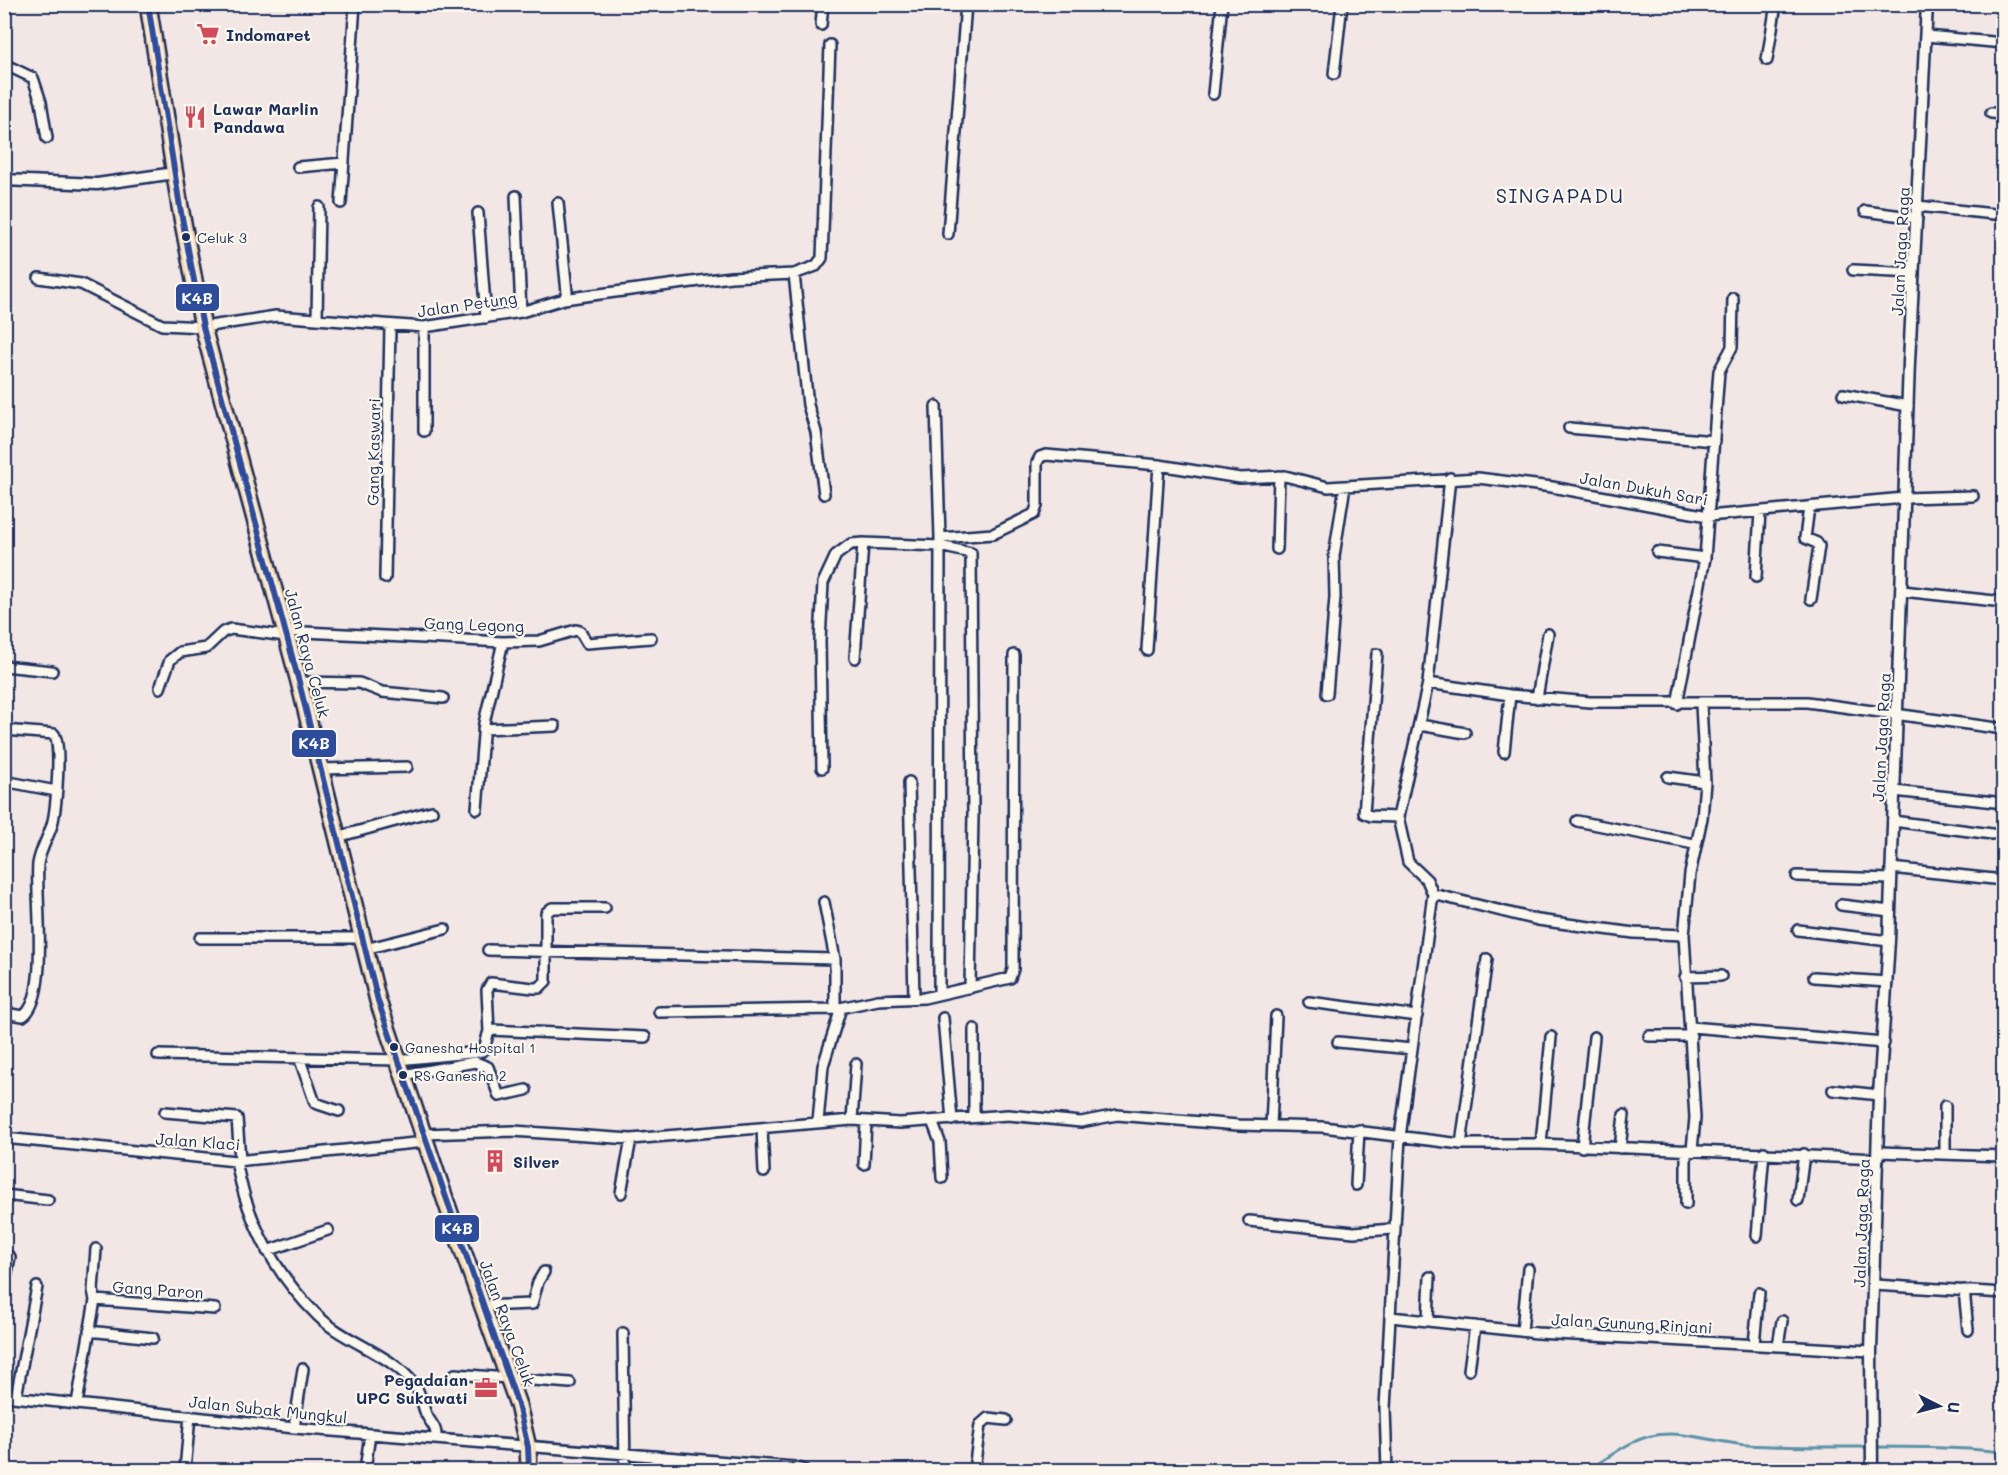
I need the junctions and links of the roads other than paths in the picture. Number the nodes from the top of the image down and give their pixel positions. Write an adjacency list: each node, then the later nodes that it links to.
1 (148, 4): 22 (highway, Jalan Raya Celuk)
2 (355, 4): 20 (street)
3 (823, 4): 9 (street)
4 (966, 4): 32 (street)
5 (1222, 4): 16 (street)
6 (1342, 4): 15 (street)
7 (1776, 4): 13 (street)
8 (1928, 4): 10 (street, Jalan Jaga Raga)
9 (821, 24)
10 (1926, 36): 11 (street); 29 (street, Jalan Jaga Raga)
11 (2004, 43)
12 (831, 45): 35 (street)
13 (1767, 60)
14 (4, 64): 19 (street)
15 (1334, 74)
16 (1213, 94)
17 (1992, 112): 18 (street)
18 (2004, 114)
19 (47, 138)
20 (344, 164): 21 (street); 25 (street)
21 (298, 167)
22 (175, 173): 23 (street); 43 (highway, Jalan Raya Celuk)
23 (4, 180)
24 (516, 196): 39 (street)
25 (341, 203)
26 (558, 203): 38 (street)
27 (319, 207): 41 (street)
28 (1865, 211): 29 (street)
29 (1917, 212): 31 (street); 34 (street, Jalan Jaga Raga)
30 (478, 213): 40 (street)
31 (2004, 215)
32 (948, 234)
33 (1853, 270): 34 (street)
34 (1914, 273): 47 (street, Jalan Jaga Raga)
35 (795, 274): 38 (street, Jalan Petung); 55 (street)
36 (39, 278): 43 (street, Jalan Petung)
37 (1733, 298): 50 (street)
38 (564, 299): 39 (street, Jalan Petung)
39 (521, 312): 40 (street, Jalan Petung)
40 (486, 318): 44 (street, Jalan Petung)
41 (317, 319): 42 (street, Jalan Petung); 43 (street, Jalan Petung)
42 (390, 326): 44 (street, Jalan Petung); 67 (street, Gang Kaswari)
43 (203, 327): 71 (highway, Jalan Raya Celuk)
44 (424, 327): 49 (street)
45 (1843, 394): 47 (street)
46 (936, 406): 61 (street)
47 (1908, 406): 57 (street, Jalan Jaga Raga)
48 (1569, 428): 50 (street)
49 (424, 431)
50 (1714, 441): 60 (street)
51 (1159, 465): 52 (street, Jalan Dukuh Sari); 61 (street, Jalan Dukuh Sari); 75 (street)
52 (1279, 476): 54 (street, Jalan Dukuh Sari); 63 (street)
53 (1450, 478): 54 (street, Jalan Dukuh Sari); 60 (street, Jalan Dukuh Sari); 82 (street)
54 (1345, 486): 84 (street)
55 (824, 494)
56 (1973, 496): 57 (street, Jalan Dukuh Sari)
57 (1904, 498): 58 (street, Jalan Dukuh Sari); 68 (street, Jalan Jaga Raga)
58 (1809, 507): 59 (street, Jalan Dukuh Sari); 69 (street)
59 (1760, 512): 60 (street, Jalan Dukuh Sari); 66 (street)
60 (1708, 516): 65 (street)
61 (940, 542): 62 (street); 138 (street); 139 (street)
62 (862, 543): 78 (street); 99 (street)
63 (1278, 549)
64 (1658, 552): 65 (street)
65 (1705, 558): 88 (street)
66 (1755, 577)
67 (386, 578)
68 (1902, 591): 70 (street); 90 (street, Jalan Jaga Raga)
69 (1811, 599)
70 (2004, 602)
71 (286, 634): 74 (street, Gang Legong); 81 (highway, Jalan Raya Celuk); 83 (street, Gang Legong)
72 (1548, 634): 87 (street)
73 (651, 638): 74 (street, Gang Legong)
74 (503, 642): 93 (street)
75 (1147, 650)
76 (1377, 654): 110 (street)
77 (1014, 655): 138 (street)
78 (855, 658)
79 (4, 666): 80 (street)
80 (52, 671)
81 (299, 682): 86 (street); 100 (highway, Jalan Raya Celuk)
82 (1428, 683): 85 (street); 91 (street)
83 (160, 688)
84 (1327, 694)
85 (1510, 695): 87 (street); 97 (street)
86 (443, 698)
87 (1537, 698): 88 (street)
88 (1677, 704): 89 (street)
89 (1701, 704): 90 (street); 104 (street)
90 (1898, 716): 94 (street); 106 (street, Jalan Jaga Raga)
91 (1420, 725): 96 (street); 110 (street)
92 (555, 726): 93 (street)
93 (483, 729): 108 (street)
94 (2004, 729)
95 (4, 730): 105 (street)
96 (1465, 733)
97 (1504, 752)
98 (407, 767): 100 (street)
99 (822, 768)
100 (320, 769): 114 (highway, Jalan Raya Celuk)
101 (1668, 777): 104 (street)
102 (4, 781): 105 (street)
103 (909, 782): 140 (street)
104 (1705, 782): 115 (street)
105 (56, 791): 144 (street)
106 (1893, 791): 107 (street); 112 (street, Jalan Jaga Raga)
107 (2004, 803)
108 (477, 809)
109 (432, 811): 114 (street)
110 (1398, 817): 119 (street)
111 (1577, 821): 115 (street)
112 (1893, 821): 113 (street); 116 (street, Jalan Jaga Raga)
113 (1992, 834)
114 (337, 837): 129 (highway, Jalan Raya Celuk)
115 (1694, 844): 126 (street)
116 (1891, 874): 117 (street); 118 (street); 123 (street, Jalan Jaga Raga)
117 (1797, 876)
118 (2003, 880)
119 (1433, 894): 126 (street); 146 (street)
120 (825, 902): 132 (street)
121 (1841, 905): 123 (street)
122 (605, 908): 131 (street)
123 (1890, 911): 128 (street, Jalan Jaga Raga)
124 (445, 929): 129 (street)
125 (1798, 930): 128 (street)
126 (1684, 935): 135 (street)
127 (200, 938): 129 (street)
128 (1889, 940): 137 (street, Jalan Jaga Raga)
129 (363, 944): 160 (highway, Jalan Raya Celuk)
130 (488, 950): 131 (street)
131 (547, 952): 132 (street); 150 (street)
132 (835, 959): 142 (street)
133 (1487, 959): 183 (street)
134 (1721, 976): 135 (street)
135 (1685, 977): 149 (street)
136 (1814, 977): 137 (street)
137 (1887, 982): 156 (street, Jalan Jaga Raga)
138 (970, 988): 139 (street)
139 (939, 994): 140 (street)
140 (914, 998): 142 (street)
141 (1309, 1002): 146 (street)
142 (838, 1008): 143 (street); 174 (street)
143 (659, 1012)
144 (4, 1013)
145 (1276, 1016): 176 (street)
146 (1417, 1016): 157 (street)
147 (943, 1017): 172 (street)
148 (974, 1029): 170 (street)
149 (1691, 1031): 151 (street); 156 (street); 187 (street)
150 (489, 1032): 152 (street); 160 (street)
151 (1649, 1036)
152 (645, 1037)
153 (1551, 1037): 184 (street)
154 (1594, 1037): 185 (street)
155 (1338, 1042): 157 (street)
156 (1884, 1043): 165 (street, Jalan Jaga Raga)
157 (1412, 1049): 179 (street)
158 (158, 1055): 159 (street)
159 (300, 1060): 160 (street); 167 (street)
160 (398, 1060): 162 (highway, Jalan Raya Celuk)
161 (856, 1064): 171 (street)
162 (408, 1074): 163 (street); 181 (highway, Jalan Raya Celuk)
163 (526, 1090)
164 (1833, 1090): 165 (street)
165 (1880, 1095): 191 (street, Jalan Jaga Raga)
166 (1945, 1106): 190 (street)
167 (339, 1111)
168 (165, 1112): 193 (street)
169 (1624, 1115): 186 (street)
170 (974, 1116): 172 (street, Jalan Klaci); 176 (street, Jalan Klaci)
171 (852, 1120): 174 (street, Jalan Klaci); 175 (street, Jalan Klaci)
172 (952, 1120): 173 (street, Jalan Klaci)
173 (932, 1121): 175 (street, Jalan Klaci); 196 (street)
174 (818, 1122): 177 (street, Jalan Klaci)
175 (866, 1122): 194 (street)
176 (1271, 1126): 178 (street, Jalan Klaci)
177 (762, 1128): 182 (street, Jalan Klaci); 195 (street)
178 (1359, 1130): 179 (street, Jalan Klaci); 197 (street)
179 (1400, 1137): 183 (street, Jalan Klaci); 204 (street)
180 (4, 1138): 193 (street, Jalan Klaci)
181 (424, 1138): 182 (street, Jalan Klaci); 193 (street, Jalan Klaci); 220 (highway, Jalan Raya Celuk)
182 (631, 1139): 198 (street)
183 (1461, 1144): 184 (street, Jalan Klaci)
184 (1541, 1144): 185 (street, Jalan Klaci)
185 (1582, 1147): 186 (street, Jalan Klaci)
186 (1620, 1148): 187 (street, Jalan Klaci)
187 (1689, 1150): 188 (street, Jalan Klaci); 202 (street)
188 (1764, 1152): 189 (street, Jalan Klaci); 206 (street)
189 (1804, 1154): 191 (street, Jalan Klaci); 201 (street)
190 (1945, 1154): 191 (street, Jalan Klaci); 192 (street, Jalan Klaci)
191 (1878, 1155): 213 (street, Jalan Jaga Raga)
192 (2004, 1156)
193 (238, 1160): 208 (street)
194 (864, 1164)
195 (764, 1172)
196 (942, 1178)
197 (1356, 1185)
198 (621, 1193)
199 (4, 1195): 200 (street)
200 (48, 1200)
201 (1798, 1200)
202 (1686, 1204)
203 (1249, 1221): 204 (street)
204 (1393, 1229): 222 (street)
205 (328, 1230): 208 (street)
206 (1757, 1236)
207 (96, 1249): 219 (street)
208 (267, 1251): 246 (street)
209 (10, 1257): 214 (street)
210 (1528, 1269): 228 (street)
211 (544, 1272): 220 (street)
212 (1430, 1277): 223 (street)
213 (1874, 1285): 216 (street); 233 (street, Jalan Jaga Raga)
214 (4, 1287)
215 (37, 1287): 240 (street)
216 (1964, 1290): 218 (street); 226 (street)
217 (1759, 1293): 231 (street)
218 (2004, 1293)
219 (95, 1300): 221 (street, Gang Paron); 227 (street, Gang Paron)
220 (483, 1306): 237 (highway, Jalan Raya Celuk)
221 (215, 1309)
222 (1391, 1317): 223 (street, Jalan Gunung Rinjani); 258 (street)
223 (1428, 1320): 225 (street, Jalan Gunung Rinjani)
224 (1782, 1321): 232 (street)
225 (1474, 1326): 228 (street, Jalan Gunung Rinjani); 235 (street)
226 (1968, 1330)
227 (89, 1331): 230 (street); 241 (street, Gang Paron)
228 (1522, 1331): 231 (street, Jalan Gunung Rinjani)
229 (623, 1333): 248 (street)
230 (153, 1338)
231 (1754, 1344): 232 (street, Jalan Gunung Rinjani)
232 (1778, 1346): 233 (street, Jalan Gunung Rinjani)
233 (1871, 1352): 250 (street, Jalan Jaga Raga)
234 (303, 1369): 244 (street)
235 (1469, 1370)
236 (455, 1374): 237 (street)
237 (509, 1377): 238 (street); 247 (highway, Jalan Raya Celuk)
238 (570, 1383)
239 (4, 1396): 240 (street, Jalan Subak Mungkul)
240 (16, 1397): 241 (street, Jalan Subak Mungkul)
241 (77, 1403): 242 (street, Jalan Subak Mungkul)
242 (190, 1416): 244 (street, Jalan Subak Mungkul); 251 (street)
243 (1006, 1420): 257 (street)
244 (294, 1428): 245 (street, Jalan Subak Mungkul)
245 (370, 1434): 246 (street, Jalan Subak Mungkul); 252 (street)
246 (436, 1438): 247 (street, Jalan Subak Mungkul)
247 (528, 1448): 248 (street, Jalan Subak Mungkul); 253 (highway, Jalan Raya Celuk)
248 (625, 1453): 249 (street, Jalan Subak Mungkul); 254 (street)
249 (655, 1456): 255 (street); 256 (street, Jalan Subak Mungkul)
250 (1872, 1466)
251 (185, 1470)
252 (365, 1470)
253 (529, 1470)
254 (626, 1470)
255 (656, 1470)
256 (804, 1470)
257 (974, 1470)
258 (1387, 1470)

